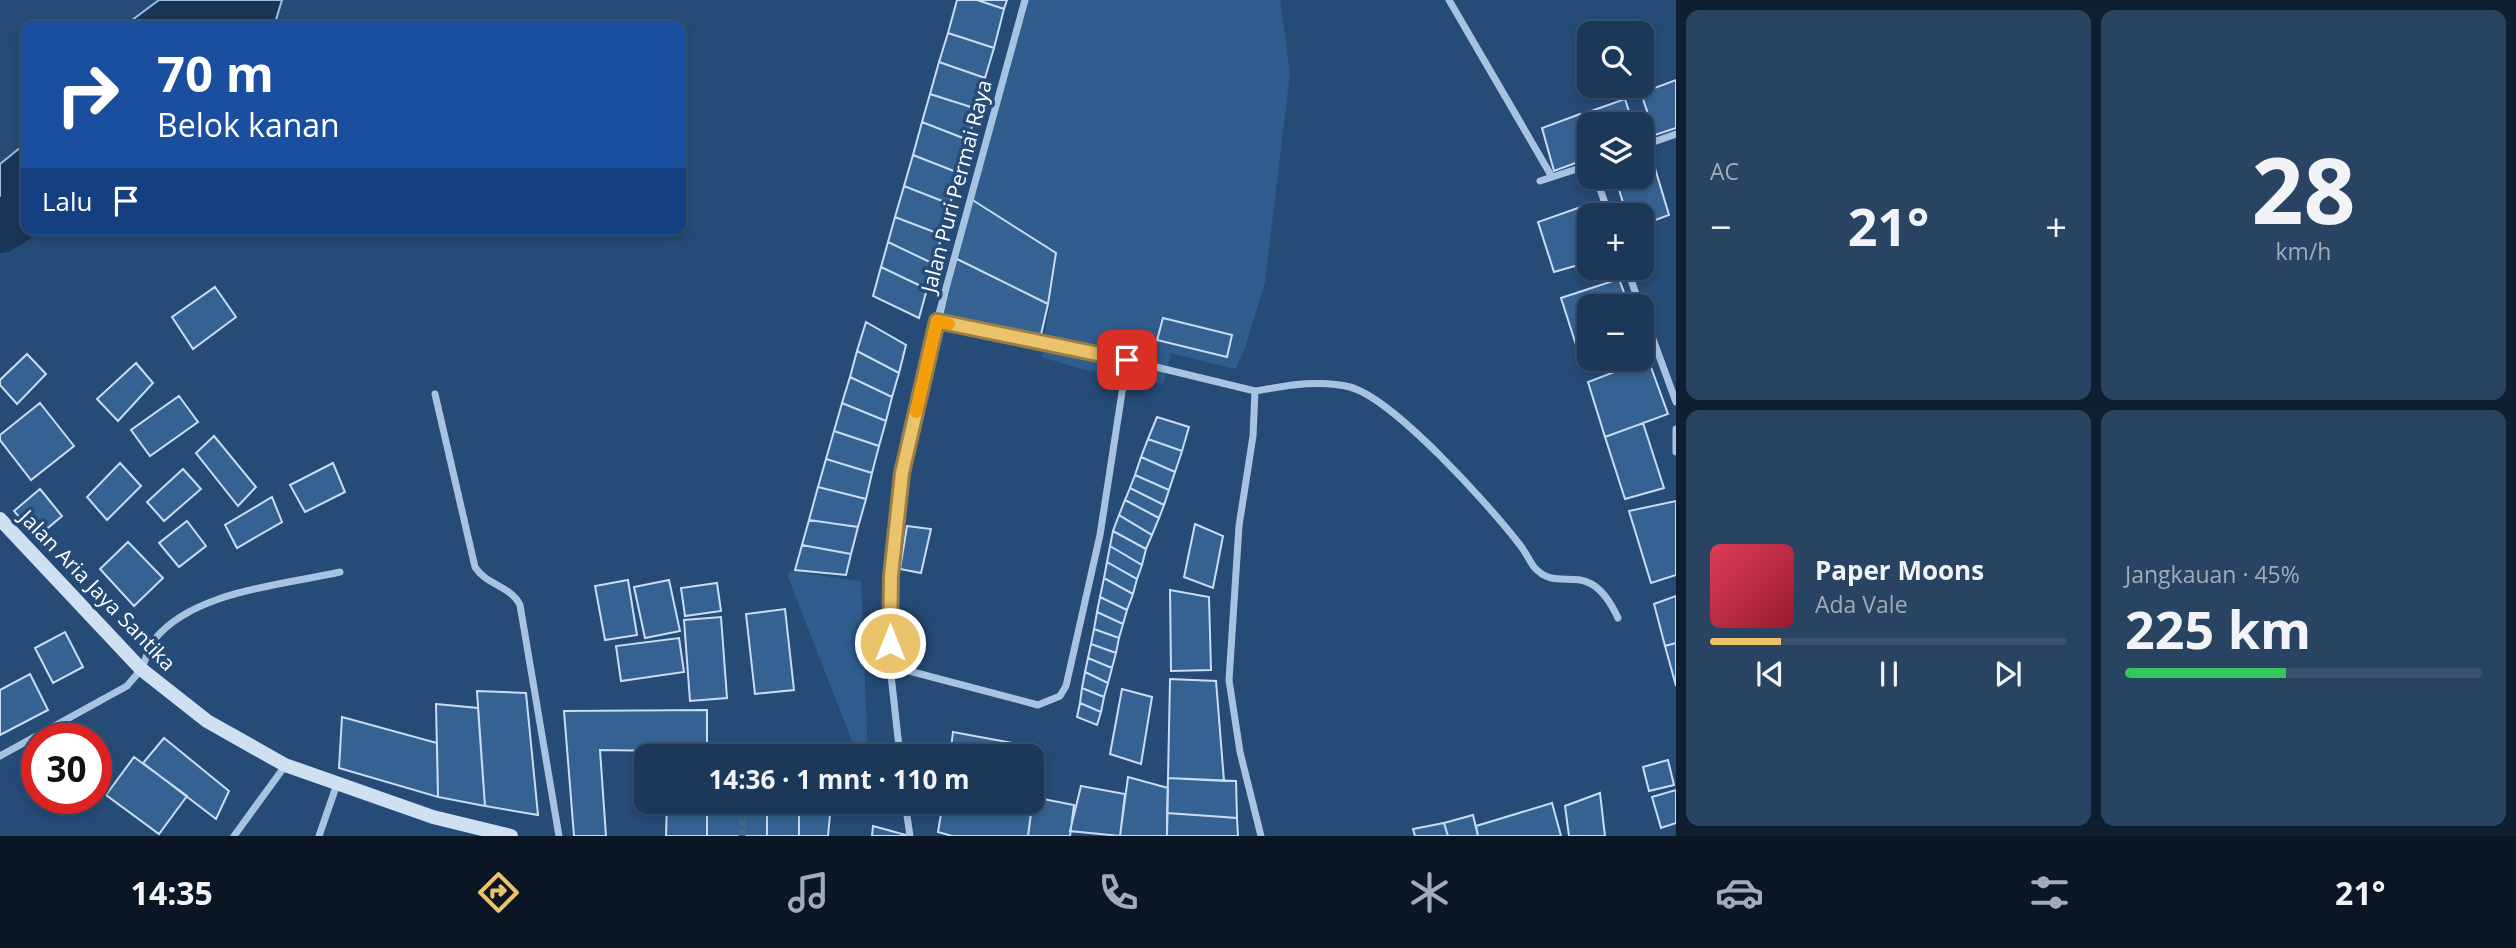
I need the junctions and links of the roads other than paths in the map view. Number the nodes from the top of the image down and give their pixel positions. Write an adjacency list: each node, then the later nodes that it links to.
1 (1025, 0): 8 (street, Jalan Puri Permai Raya)
2 (1449, 0): 6 (street)
3 (1676, 134): 4 (street)
4 (1654, 142)
5 (1577, 169): 6 (street)
6 (1552, 177): 7 (street)
7 (1540, 181)
8 (937, 321): 10 (street); 19 (street, Jalan Puri Permai Raya)
9 (1654, 343): 13 (street)
10 (1127, 360): 11 (street); 19 (street)
11 (1255, 391): 18 (street); 31 (street)
12 (435, 394): 29 (street)
13 (1676, 402)
14 (1676, 429): 15 (street)
15 (1676, 452)
16 (0, 519): 20 (street, Jalan Aria Jaya Santika)
17 (340, 572): 20 (street)
18 (1618, 618)
19 (890, 666): 21 (street, Jalan Puri Permai Raya)
20 (141, 669): 22 (street); 23 (street, Jalan Aria Jaya Santika)
21 (899, 744)
22 (0, 756)
23 (285, 765): 24 (street, Jalan Aria Jaya Santika); 26 (street)
24 (338, 781): 27 (street); 28 (street, Jalan Aria Jaya Santika)
25 (907, 814): 30 (street)
26 (234, 836)
27 (318, 836)
28 (512, 836)
29 (559, 836)
30 (910, 836)
31 (1261, 836)

